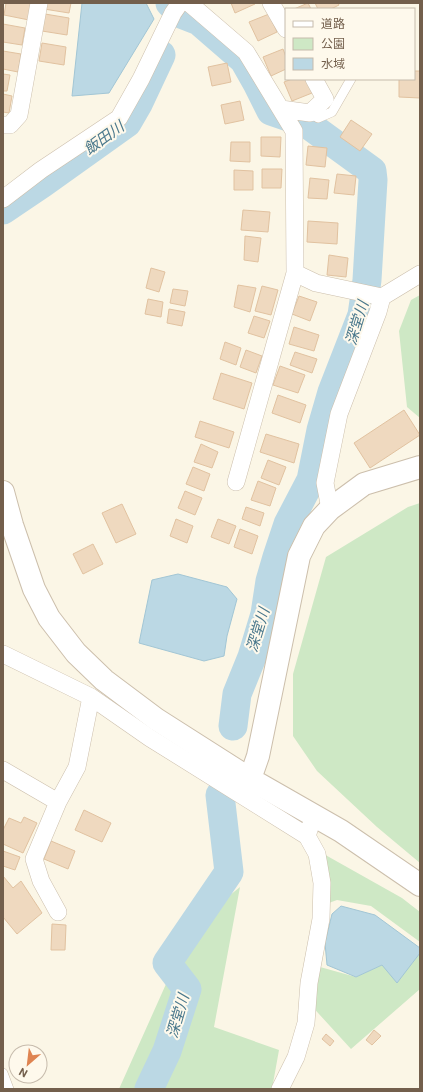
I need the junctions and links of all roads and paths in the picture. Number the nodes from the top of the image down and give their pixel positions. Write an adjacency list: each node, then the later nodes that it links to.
1 (39, 3): 9 (street)
2 (271, 3): 4 (street)
3 (181, 6): 7 (street); 10 (street)
4 (285, 27)
5 (315, 80): 8 (street)
6 (350, 80): 8 (lane)
7 (281, 109): 8 (street); 11 (street)
8 (310, 113)
9 (3, 125)
10 (3, 199)
11 (295, 273): 13 (street); 15 (street)
12 (420, 274): 13 (street)
13 (382, 297): 17 (street)
14 (420, 467): 17 (street)
15 (236, 482)
16 (3, 492): 21 (street)
17 (330, 508): 21 (street)
18 (3, 654): 19 (street)
19 (91, 697): 22 (street); 24 (street)
20 (3, 770): 22 (street)
21 (250, 779): 23 (street)
22 (58, 802): 26 (street)
23 (314, 815): 24 (street); 25 (street)
24 (307, 836): 29 (street)
25 (420, 885)
26 (58, 912)
27 (3, 1073): 28 (lane)
28 (9, 1089)
29 (280, 1089)

